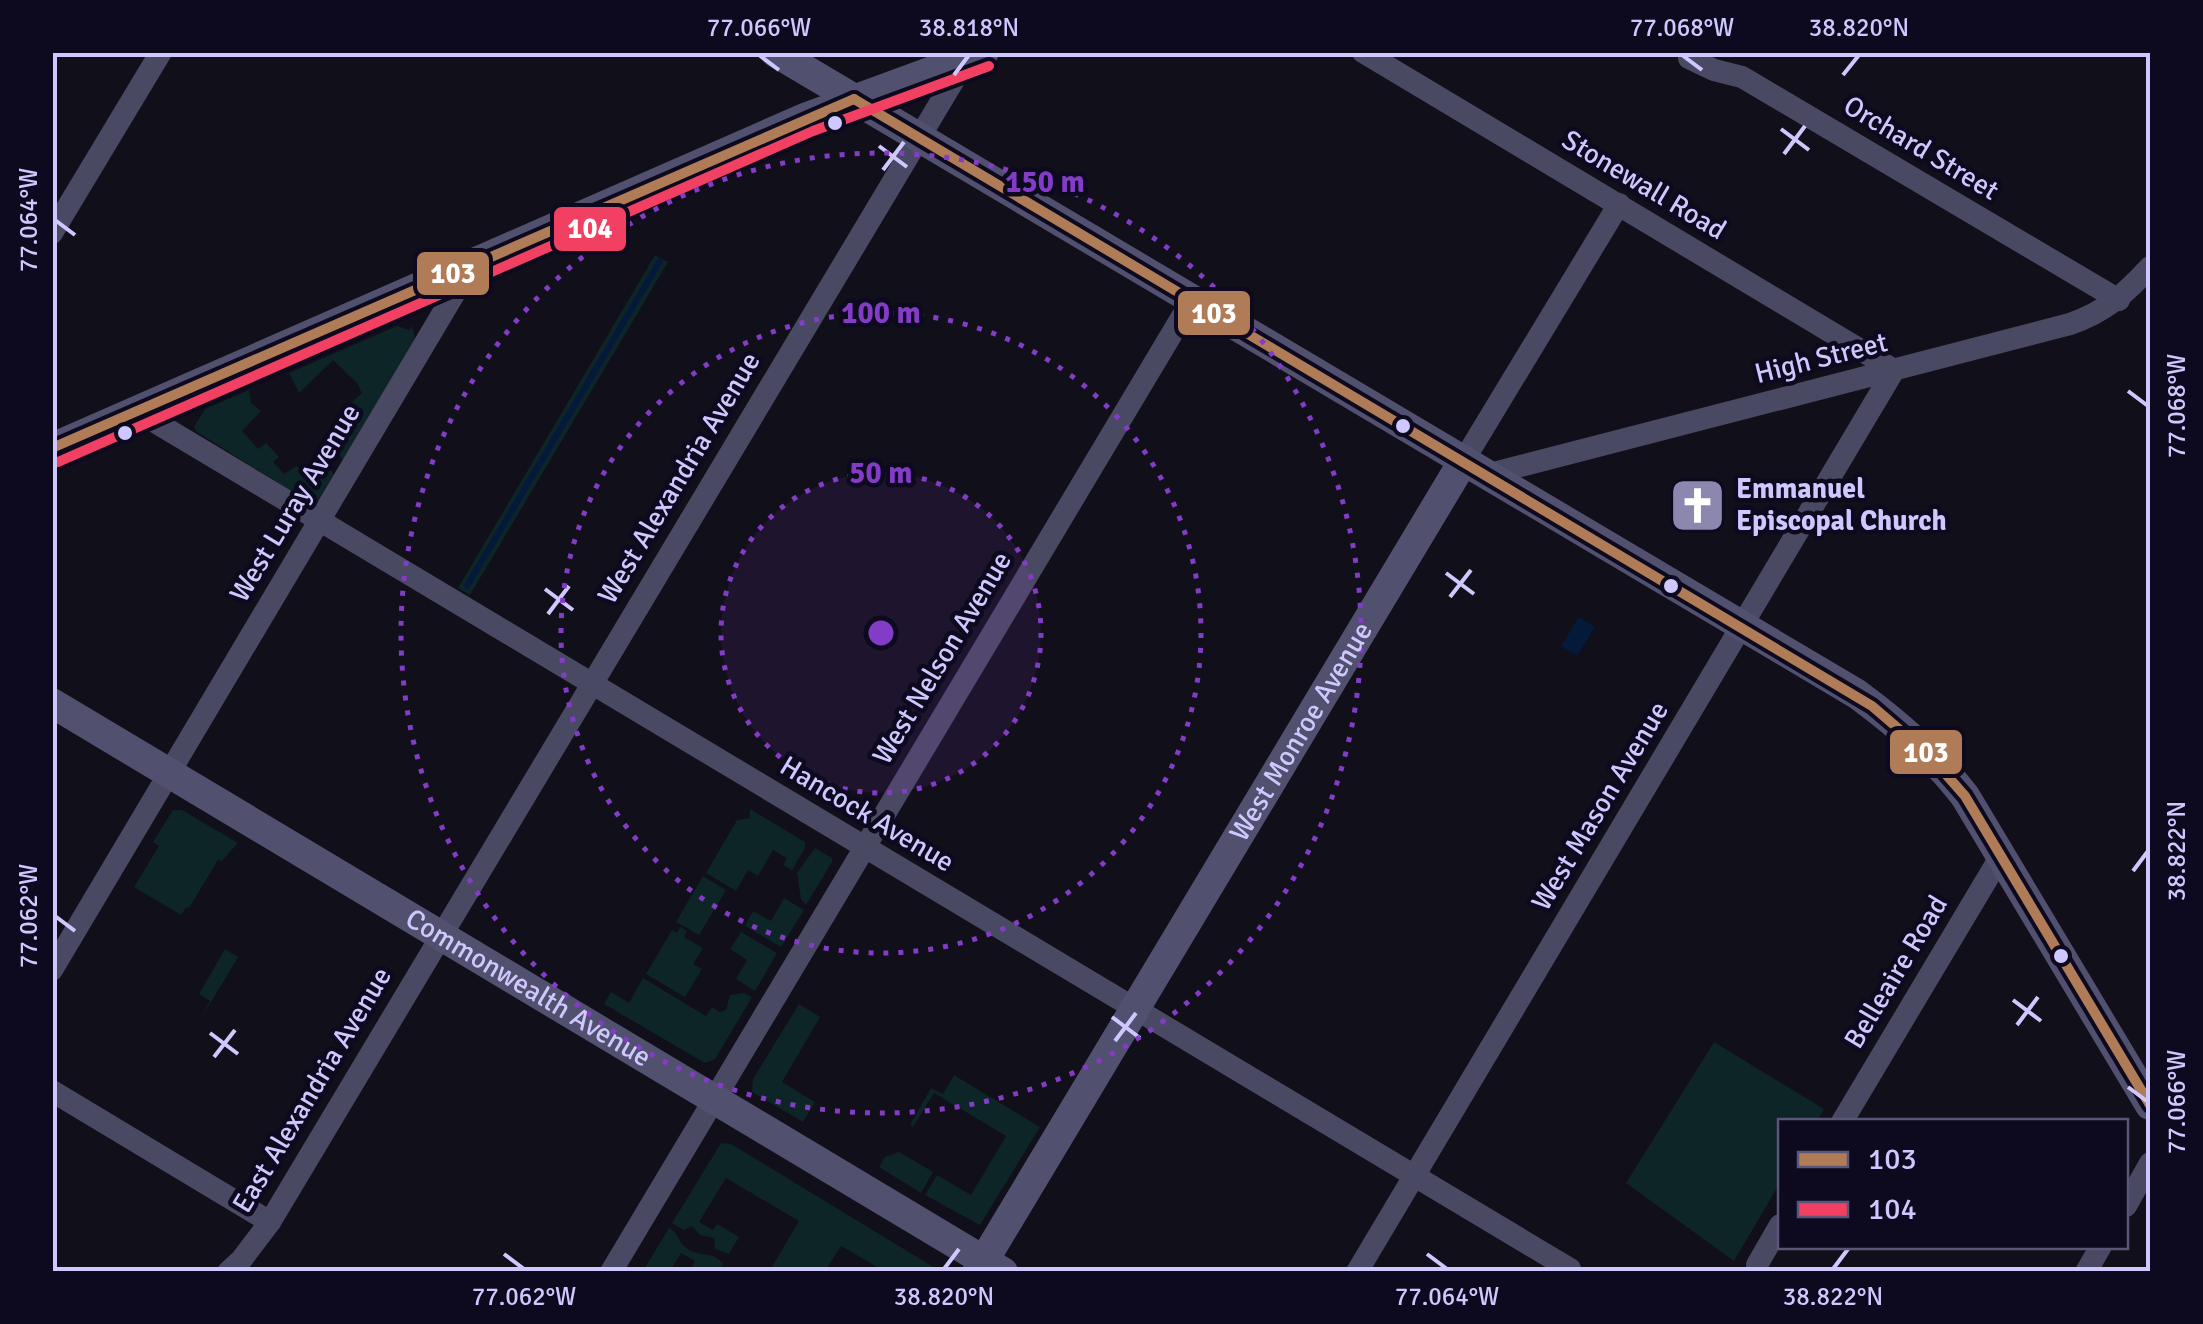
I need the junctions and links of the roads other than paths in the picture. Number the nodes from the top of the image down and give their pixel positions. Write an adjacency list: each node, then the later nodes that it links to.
1 (160, 52): 9 (street)
2 (775, 52): 6 (street)
3 (1363, 52): 8 (street, Stonewall Road)
4 (973, 54): 6 (street); 7 (street, West Alexandria Avenue)
5 (1689, 58): 13 (street, Orchard Street)
6 (854, 99): 7 (street); 10 (street)
7 (919, 137): 12 (street); 20 (street, West Alexandria Avenue)
8 (1618, 204): 14 (street, Stonewall Road); 17 (street, West Monroe Avenue)
9 (52, 233)
10 (472, 264): 15 (street); 18 (street, West Luray Avenue)
11 (2150, 267): 13 (street, High Street)
12 (1192, 300): 17 (street); 23 (street, West Nelson Avenue)
13 (2119, 300): 14 (street, High Street)
14 (1894, 370): 17 (street, High Street); 19 (street, West Mason Avenue)
15 (135, 410): 16 (street); 18 (street, Hancock Avenue)
16 (52, 448)
17 (1477, 467): 19 (street); 27 (street, West Monroe Avenue)
18 (319, 522): 20 (street, Hancock Avenue); 22 (street, West Luray Avenue)
19 (1742, 627): 24 (street); 33 (street, West Mason Avenue)
20 (590, 685): 23 (street, Hancock Avenue); 25 (street, West Alexandria Avenue)
21 (52, 703): 22 (street, Commonwealth Avenue)
22 (169, 773): 25 (street, Commonwealth Avenue); 26 (street, West Luray Avenue)
23 (864, 847): 27 (street, Hancock Avenue); 29 (street, West Nelson Avenue)
24 (2002, 854): 30 (street); 31 (street, Belleaire Road)
25 (440, 934): 29 (street, Commonwealth Avenue); 35 (street, East Alexandria Avenue)
26 (52, 970)
27 (1138, 1008): 33 (street, Hancock Avenue); 39 (street, West Monroe Avenue)
28 (52, 1092): 35 (street)
29 (713, 1098): 39 (street, Commonwealth Avenue); 42 (street, West Nelson Avenue)
30 (2150, 1105)
31 (1844, 1119)
32 (2150, 1163): 34 (street)
33 (1414, 1175): 40 (street, Hancock Avenue); 43 (street, West Mason Avenue)
34 (2128, 1202)
35 (270, 1222): 41 (street, East Alexandria Avenue)
36 (1778, 1228): 38 (street)
37 (2099, 1249): 44 (street)
38 (1757, 1264)
39 (988, 1268)
40 (1570, 1269)
41 (228, 1272)
42 (610, 1272)
43 (1357, 1272)
44 (2086, 1272)

